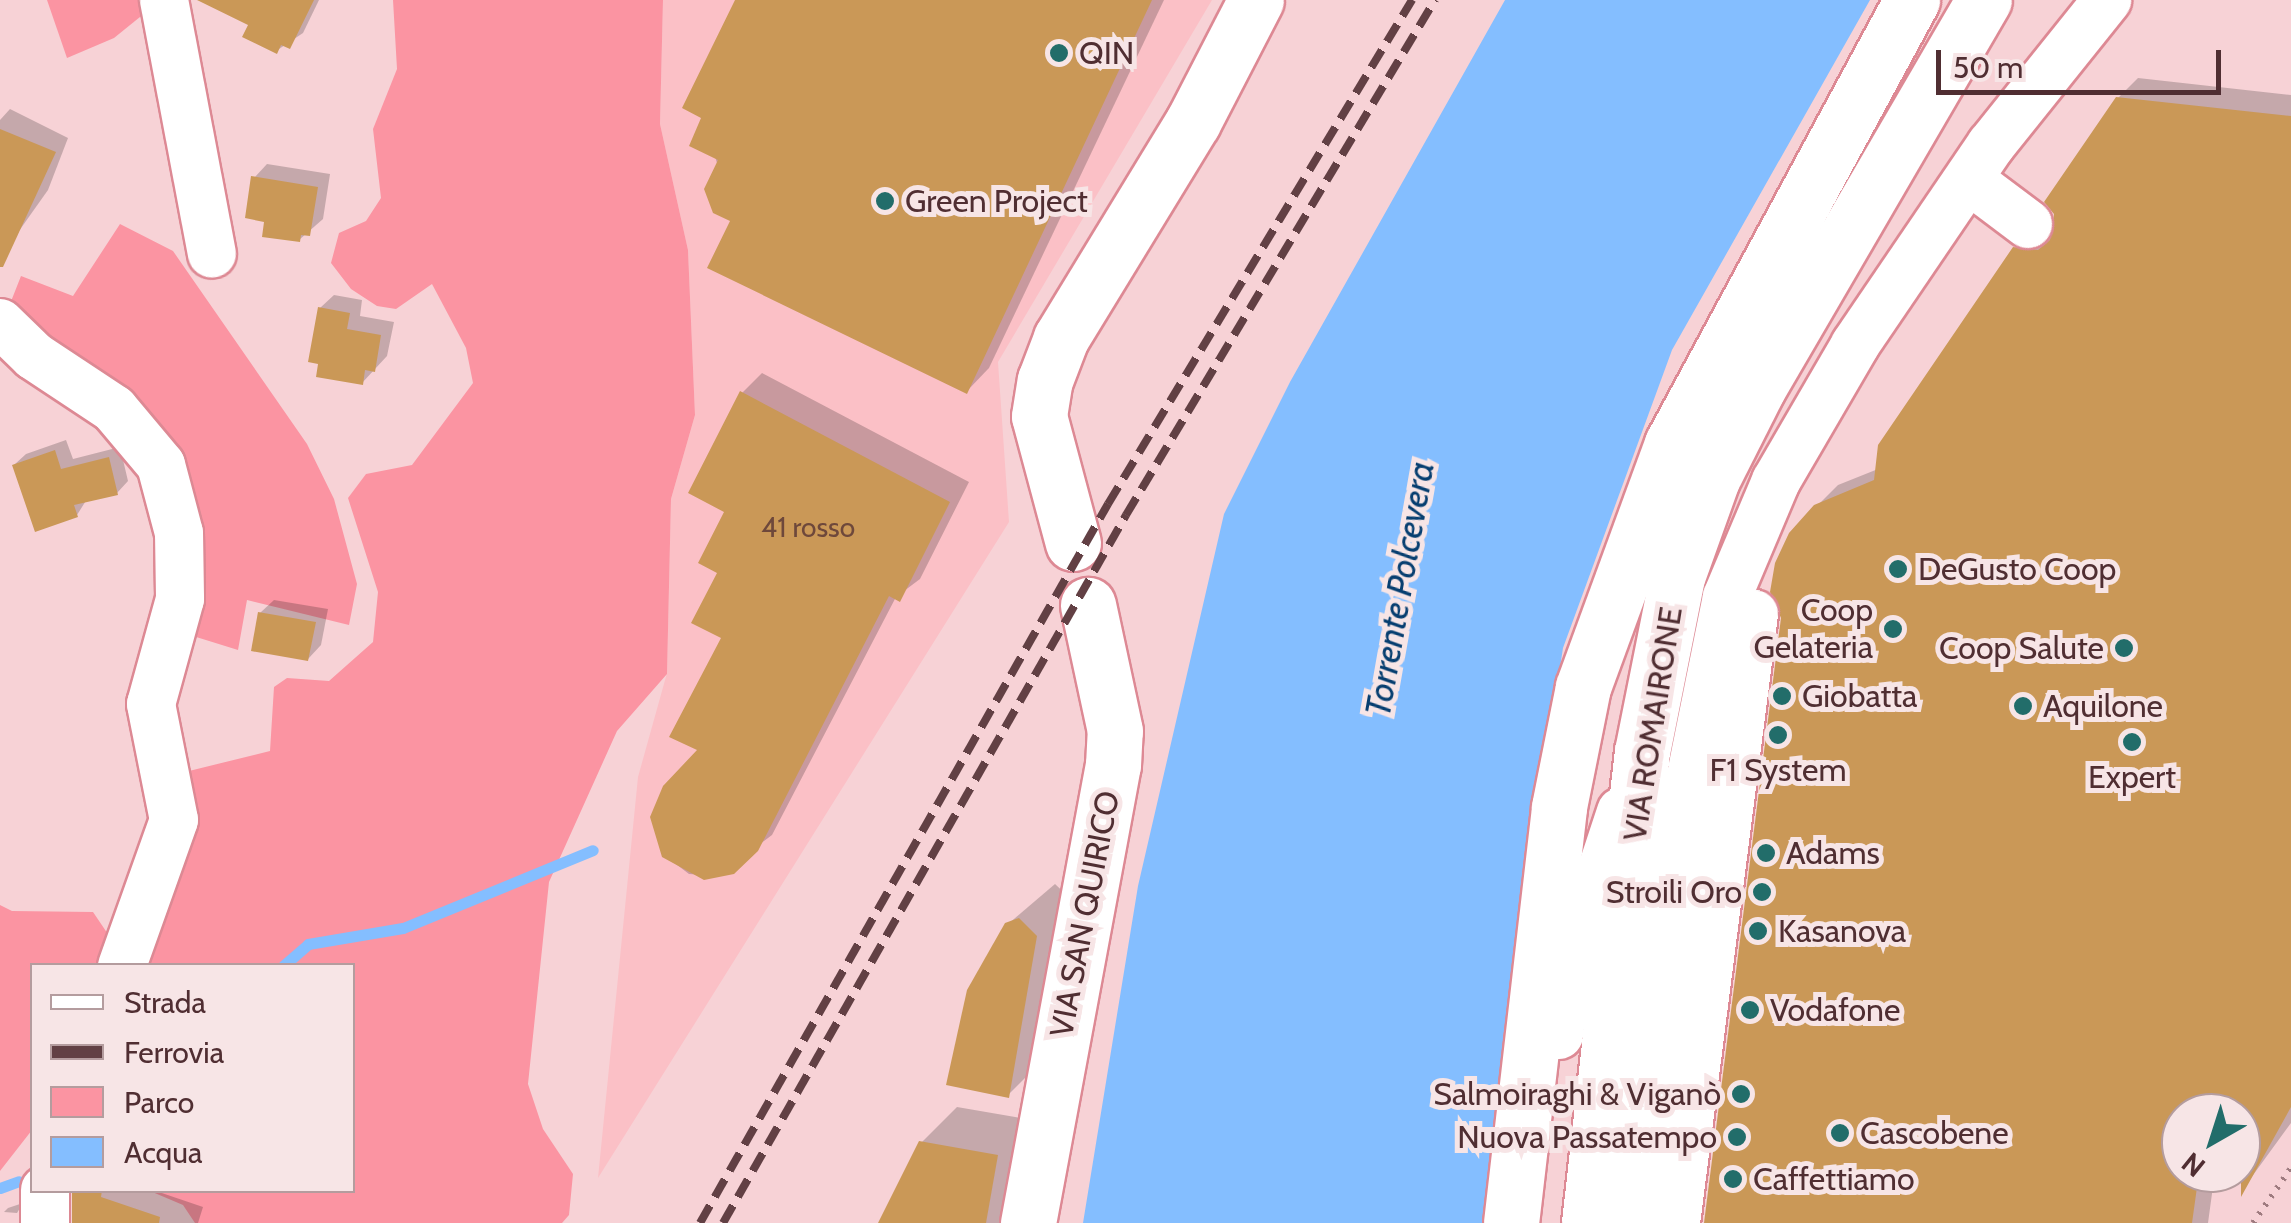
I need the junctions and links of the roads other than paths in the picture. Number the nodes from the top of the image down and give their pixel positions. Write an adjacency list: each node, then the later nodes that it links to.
1 (164, 0): 8 (street)
2 (1256, 0): 10 (main road)
3 (1912, 0): 17 (main road)
4 (1984, 0): 12 (main road, VIA ROMAIRONE)
5 (2113, 13): 6 (street); 12 (street)
6 (1980, 188): 7 (street); 12 (street)
7 (2028, 224)
8 (212, 254)
9 (0, 323): 13 (street)
10 (1072, 544)
11 (1088, 605): 16 (main road, VIA SAN QUIRICO)
12 (1678, 801): 18 (street); 19 (main road, VIA ROMAIRONE); 20 (street); 21 (street)
13 (123, 963)
14 (46, 1193): 15 (street)
15 (45, 1223)
16 (1028, 1223)
17 (1510, 1223)
18 (1534, 1223)
19 (1589, 1223)
20 (1636, 1223)
21 (1676, 1223)

